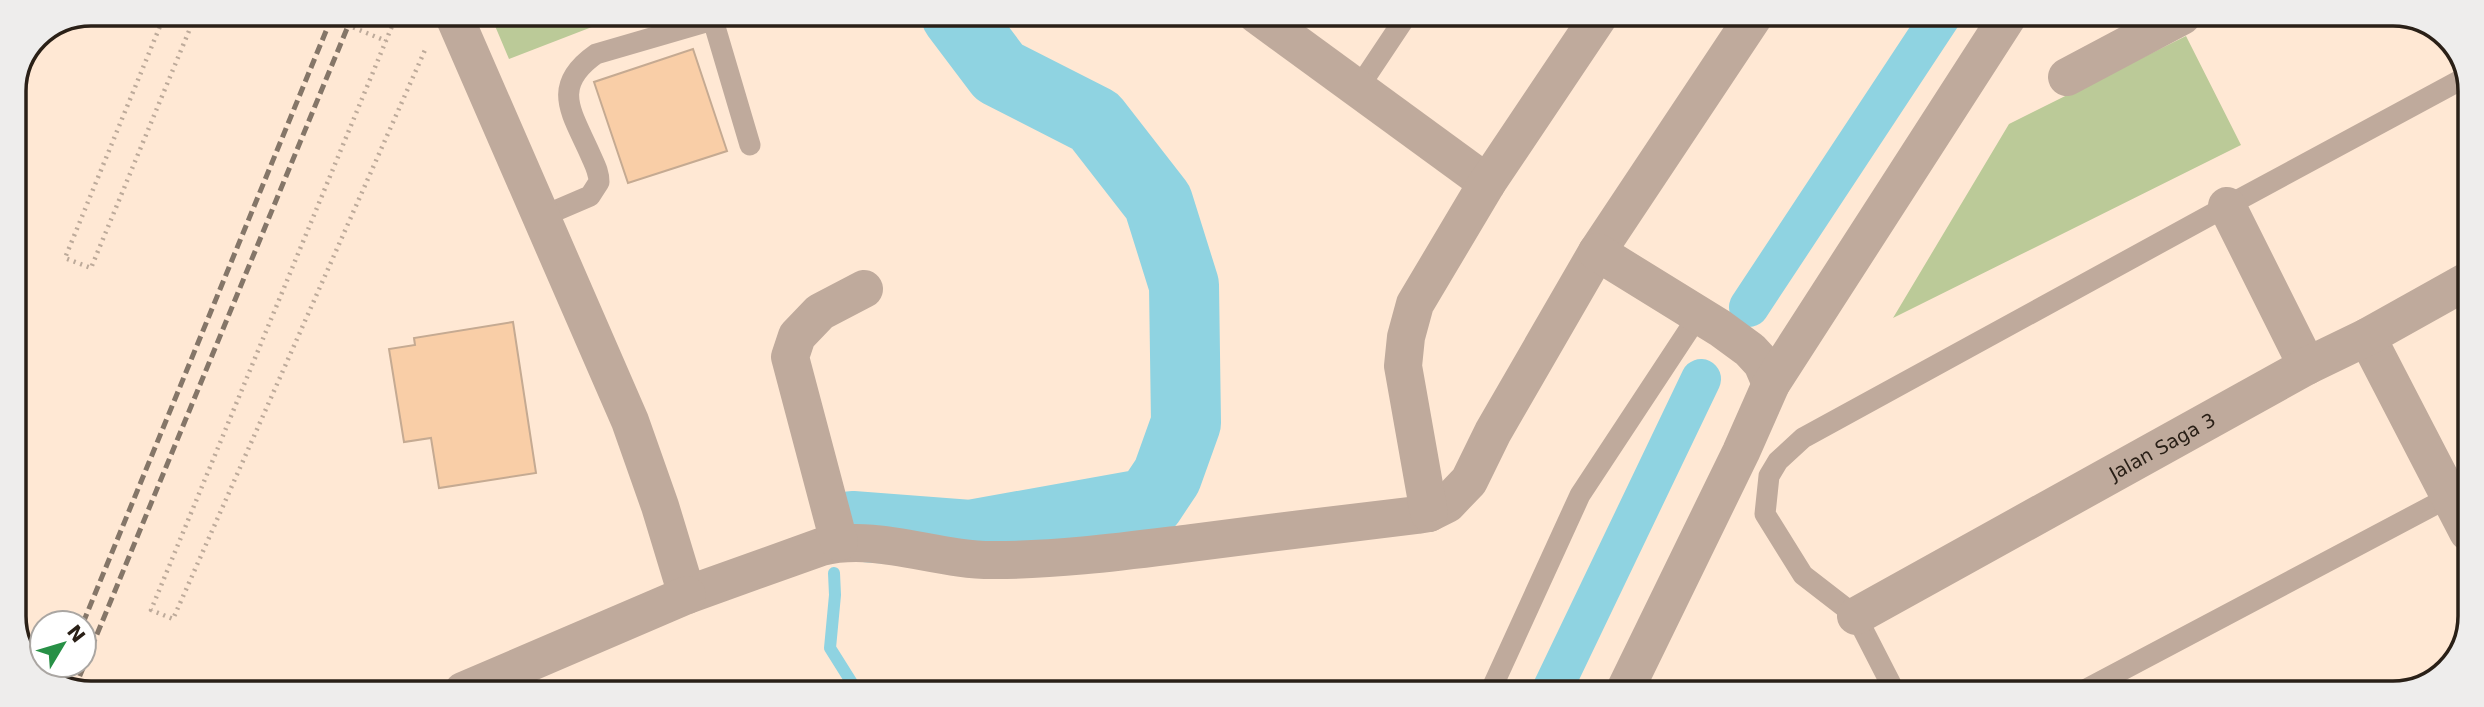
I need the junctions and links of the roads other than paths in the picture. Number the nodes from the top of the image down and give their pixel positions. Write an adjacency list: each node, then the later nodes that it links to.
1 (690, 26): 16 (lane)
2 (719, 26): 13 (lane)
3 (1272, 26): 12 (street)
4 (1400, 26): 12 (lane)
5 (1592, 26): 14 (street)
6 (1748, 26): 17 (street)
7 (2002, 26): 23 (street)
8 (2163, 26): 10 (street)
9 (441, 27): 16 (street)
10 (2067, 76)
11 (2457, 83): 15 (lane)
12 (1359, 88): 14 (street)
13 (750, 145)
14 (1487, 183): 26 (street)
15 (2227, 205): 22 (street); 29 (lane)
16 (541, 217): 28 (street)
17 (1597, 252): 20 (street); 26 (street)
18 (2458, 286): 21 (street, Jalan Saga 3)
19 (864, 289): 27 (street)
20 (1699, 316): 23 (street); 31 (lane)
21 (2367, 337): 22 (street, Jalan Saga 3); 24 (street)
22 (2307, 366): 29 (street, Jalan Saga 3)
23 (1770, 384): 32 (street)
24 (2458, 490)
25 (2458, 493): 34 (lane)
26 (1429, 513): 27 (street)
27 (839, 542): 28 (street)
28 (687, 595): 30 (street)
29 (1856, 616): 33 (lane)
30 (486, 681)
31 (1495, 681)
32 (1629, 681)
33 (1889, 681)
34 (2102, 681)

